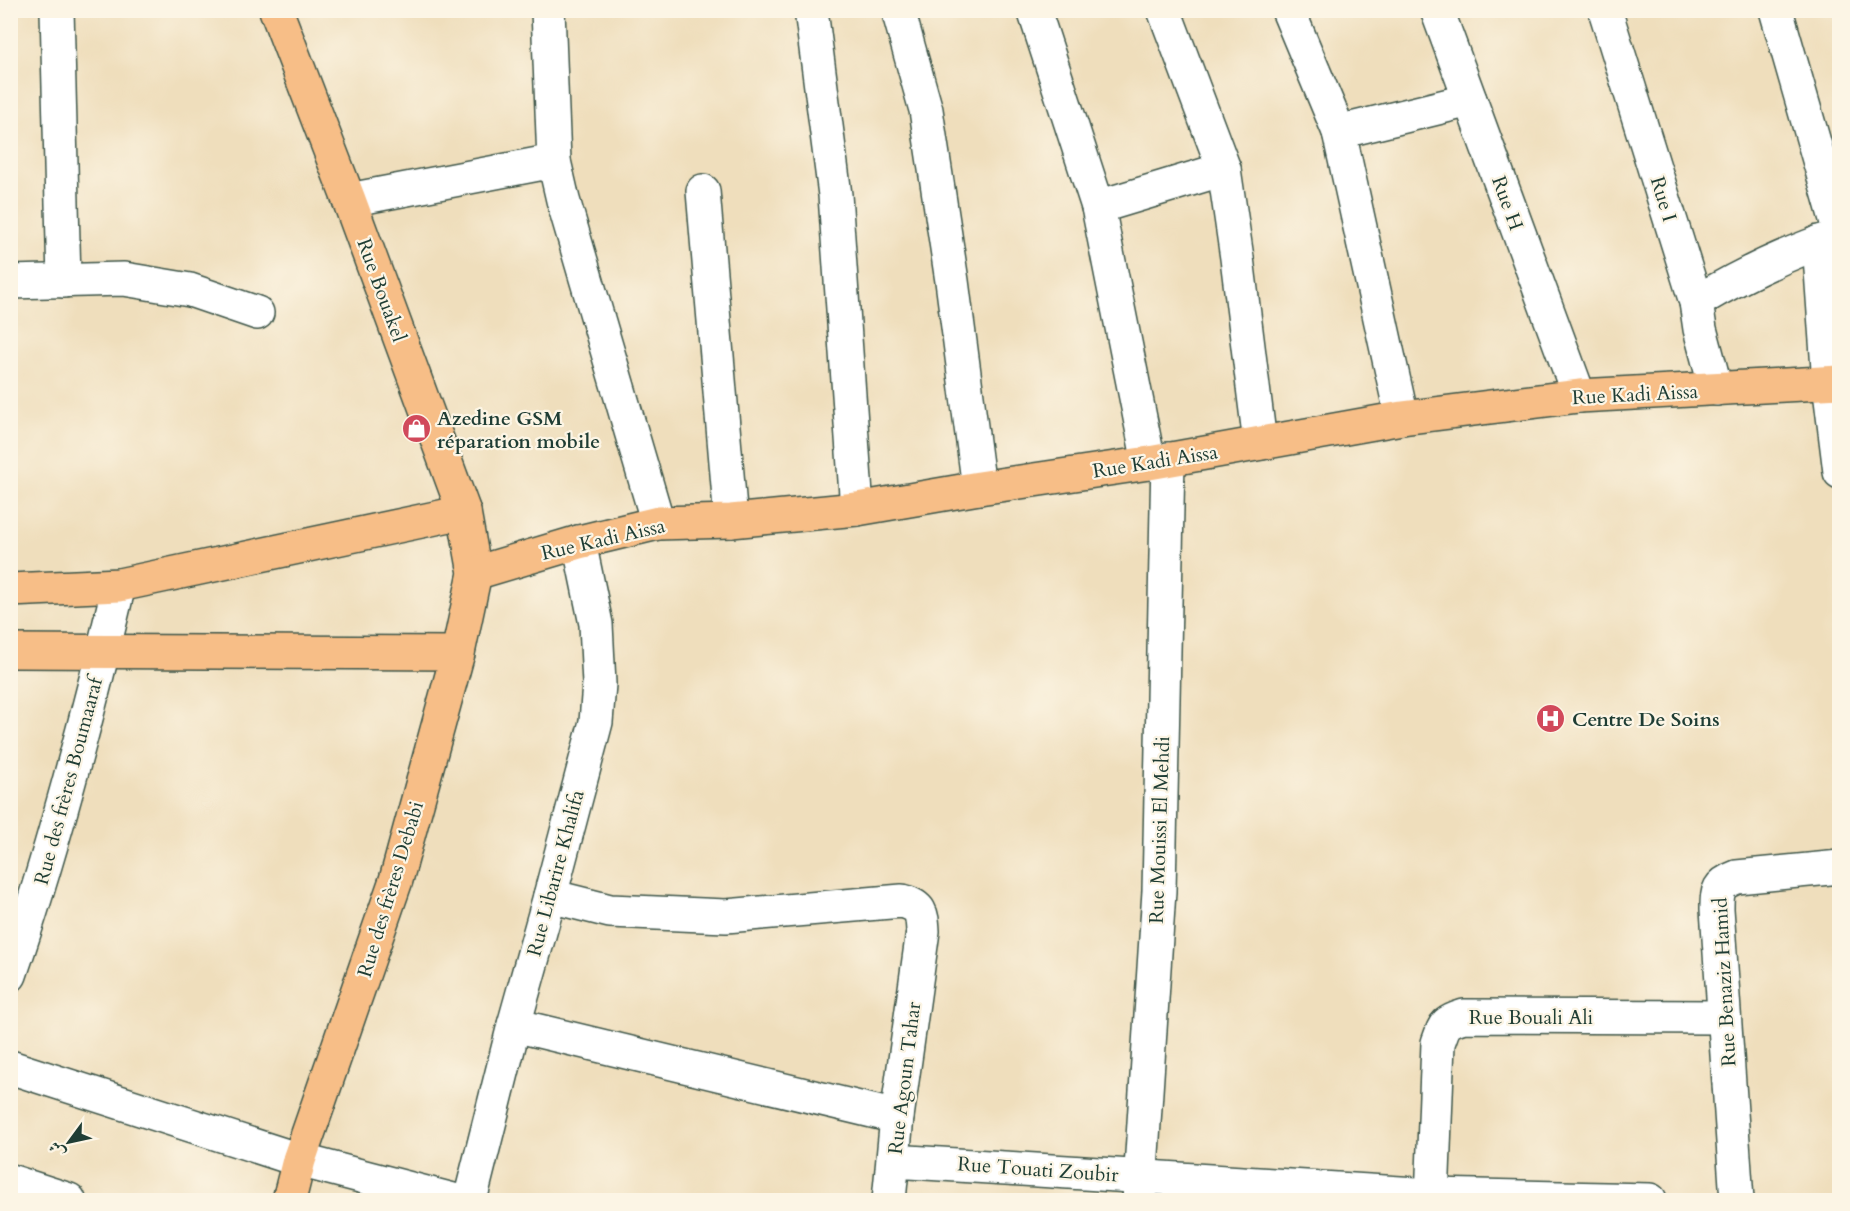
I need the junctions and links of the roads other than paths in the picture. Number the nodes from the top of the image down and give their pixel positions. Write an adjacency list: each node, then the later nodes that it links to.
1 (57, 10): 20 (street)
2 (276, 10): 17 (main road, Rue Bouakel)
3 (548, 10): 14 (street)
4 (811, 10): 32 (street)
5 (898, 10): 31 (street)
6 (1034, 10): 18 (street, Rue Mouissi El Mehdi)
7 (1164, 10): 15 (street)
8 (1288, 10): 13 (street)
9 (1437, 10): 12 (street, Rue H)
10 (1605, 10): 22 (street, Rue I)
11 (1776, 10): 19 (street)
12 (1470, 100): 13 (street); 26 (street, Rue H)
13 (1339, 132): 27 (street)
14 (554, 161): 17 (street); 35 (street)
15 (1224, 170): 18 (street); 28 (street)
16 (703, 191): 34 (street)
17 (349, 200): 33 (main road, Rue Bouakel)
18 (1098, 207): 29 (street, Rue Mouissi El Mehdi)
19 (1833, 237): 22 (street); 24 (street)
20 (64, 281): 21 (street); 23 (street)
21 (10, 282)
22 (1696, 302): 25 (street, Rue I)
23 (257, 313)
24 (1834, 382): 25 (main road, Rue Kadi Aissa); 30 (street)
25 (1716, 389): 26 (main road, Rue Kadi Aissa)
26 (1579, 396): 27 (main road, Rue Kadi Aissa)
27 (1402, 418): 28 (main road, Rue Kadi Aissa)
28 (1260, 443): 29 (main road, Rue Kadi Aissa)
29 (1159, 461): 31 (main road, Rue Kadi Aissa); 53 (street, Rue Mouissi El Mehdi)
30 (1839, 472)
31 (979, 488): 32 (main road, Rue Kadi Aissa)
32 (857, 509): 34 (main road, Rue Kadi Aissa)
33 (464, 512): 37 (main road, Rue Bouakel); 38 (main road)
34 (731, 522): 35 (main road, Rue Kadi Aissa)
35 (658, 523): 36 (main road, Rue Kadi Aissa)
36 (579, 542): 37 (main road, Rue Kadi Aissa); 44 (street, Rue Libarire Khalifa)
37 (475, 573): 42 (main road, Rue des frères Debabi)
38 (119, 585): 39 (main road); 41 (street, Rue des frères Boumaaraf)
39 (10, 590)
40 (10, 651): 41 (main road)
41 (103, 652): 42 (main road); 45 (street, Rue des frères Boumaaraf)
42 (458, 653): 50 (main road, Rue des frères Debabi)
43 (1839, 867): 46 (street, Rue Benaziz Hamid)
44 (550, 896): 47 (street, Rue Libarire Khalifa); 49 (street, Rue Agoun Tahar)
45 (10, 975)
46 (1724, 1017): 54 (street, Rue Bouali Ali); 61 (street, Rue Benaziz Hamid)
47 (514, 1025): 49 (street); 58 (street, Rue Libarire Khalifa)
48 (10, 1067): 50 (street)
49 (897, 1117): 51 (street, Rue Agoun Tahar)
50 (299, 1160): 56 (main road, Rue des frères Debabi); 57 (street)
51 (893, 1161): 53 (street, Rue Touati Zoubir); 59 (street, Rue Agoun Tahar)
52 (10, 1181): 55 (street)
53 (1140, 1188): 54 (street, Rue Touati Zoubir)
54 (1432, 1198): 60 (street, Rue Touati Zoubir)
55 (69, 1200)
56 (289, 1200)
57 (453, 1200)
58 (470, 1200)
59 (889, 1200)
60 (1650, 1200)
61 (1737, 1200)

